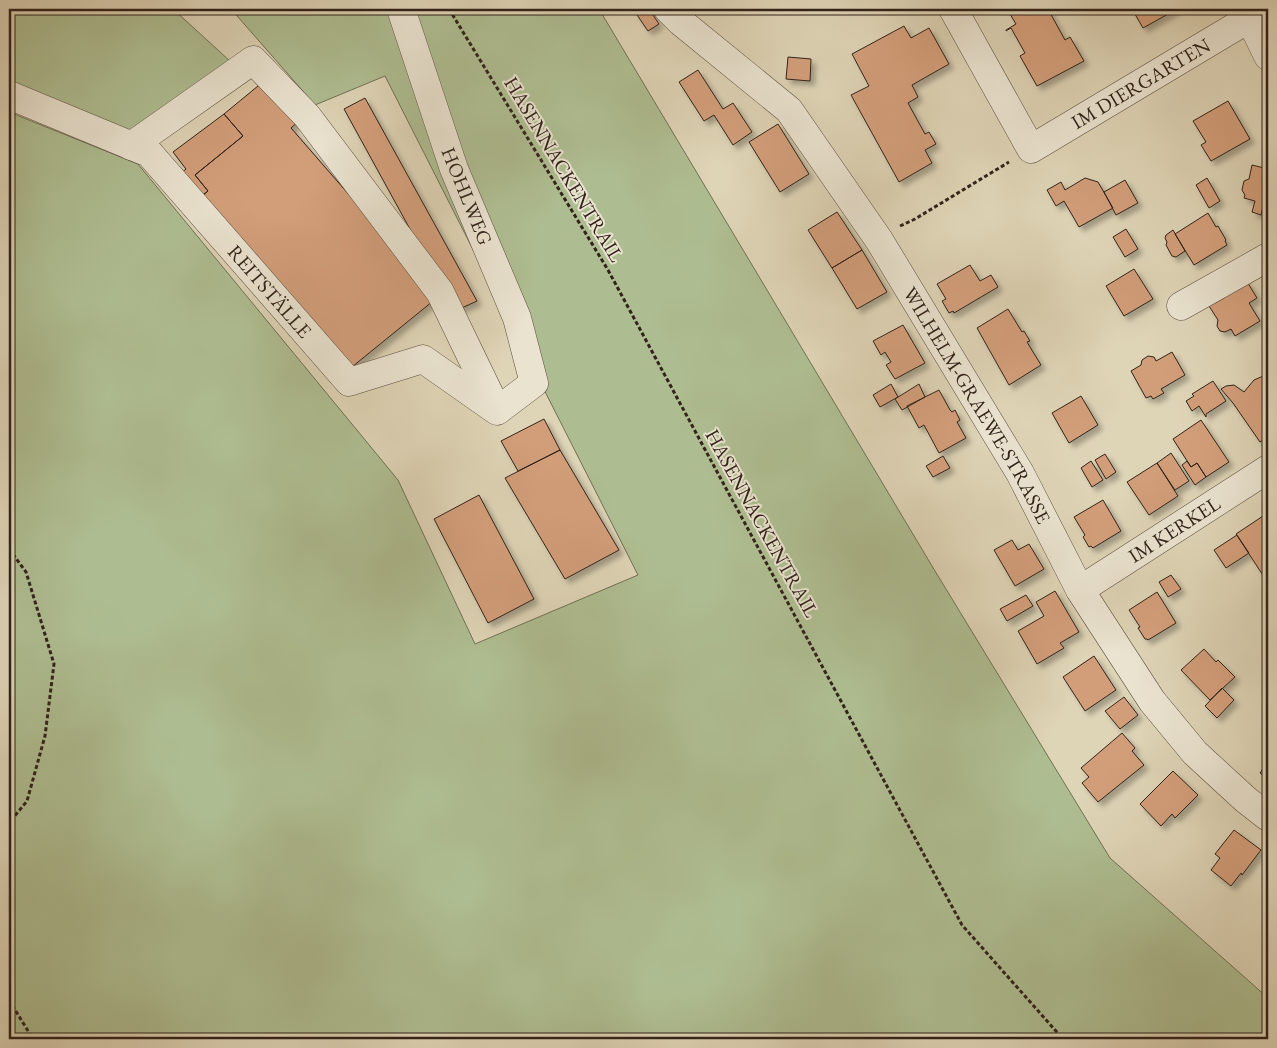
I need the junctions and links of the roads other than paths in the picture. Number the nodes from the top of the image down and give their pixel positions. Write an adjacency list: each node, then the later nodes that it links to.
1 (401, 9): 10 (street, HOHLWEG)
2 (668, 9): 12 (street, WILHELM-GRAEWE-STRASSE)
3 (953, 9): 4 (street, IM DIERGARTEN)
4 (1247, 14): 5 (street, IM DIERGARTEN)
5 (1268, 56)
6 (9, 95): 7 (street, REITSTÄLLE)
7 (131, 146): 10 (street, REITSTÄLLE); 10 (street)
8 (1268, 257): 9 (street)
9 (1181, 306)
10 (497, 411)
11 (1268, 468): 12 (street, IM KERKEL)
12 (1080, 590): 13 (street, WILHELM-GRAEWE-STRASSE)
13 (1268, 817)

